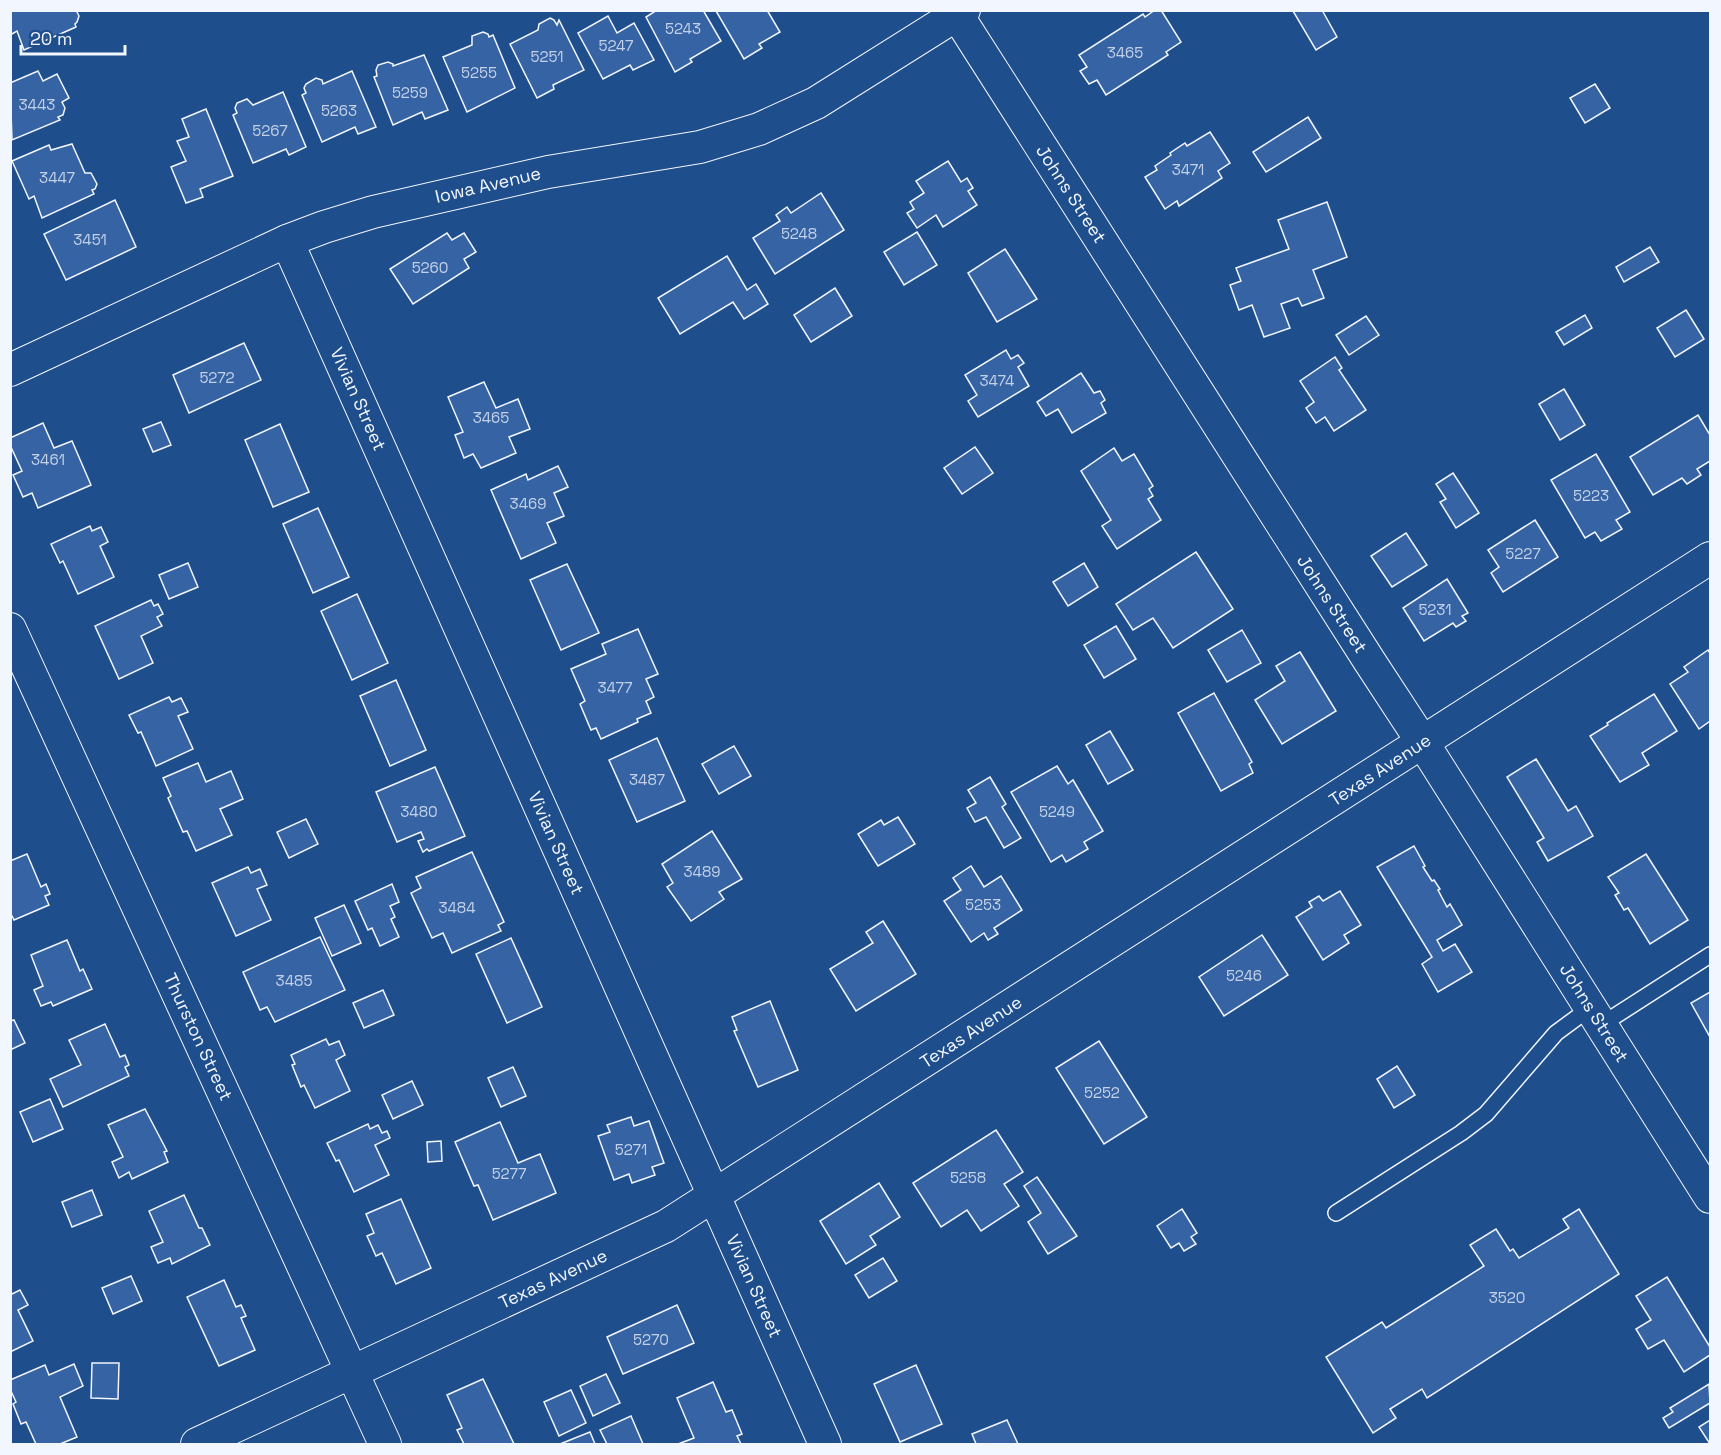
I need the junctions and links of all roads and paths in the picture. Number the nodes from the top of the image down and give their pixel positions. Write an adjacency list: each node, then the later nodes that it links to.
1 (958, 12): 2 (street, Iowa Avenue); 6 (street, Johns Street)
2 (287, 241): 3 (street, Iowa Avenue); 9 (street, Vivian Street)
3 (13, 361)
4 (1710, 558): 6 (street, Texas Avenue)
5 (10, 629): 12 (street, Thurston Street)
6 (1424, 743): 8 (street, Johns Street); 9 (street, Texas Avenue)
7 (1710, 955): 8 (lane)
8 (1596, 1016): 10 (street, Johns Street); 11 (lane)
9 (714, 1196): 12 (street, Texas Avenue); 15 (street, Vivian Street)
10 (1710, 1197)
11 (1336, 1213)
12 (352, 1373): 13 (street, Texas Avenue); 14 (street, Thurston Street)
13 (197, 1444)
14 (385, 1444)
15 (825, 1444)

